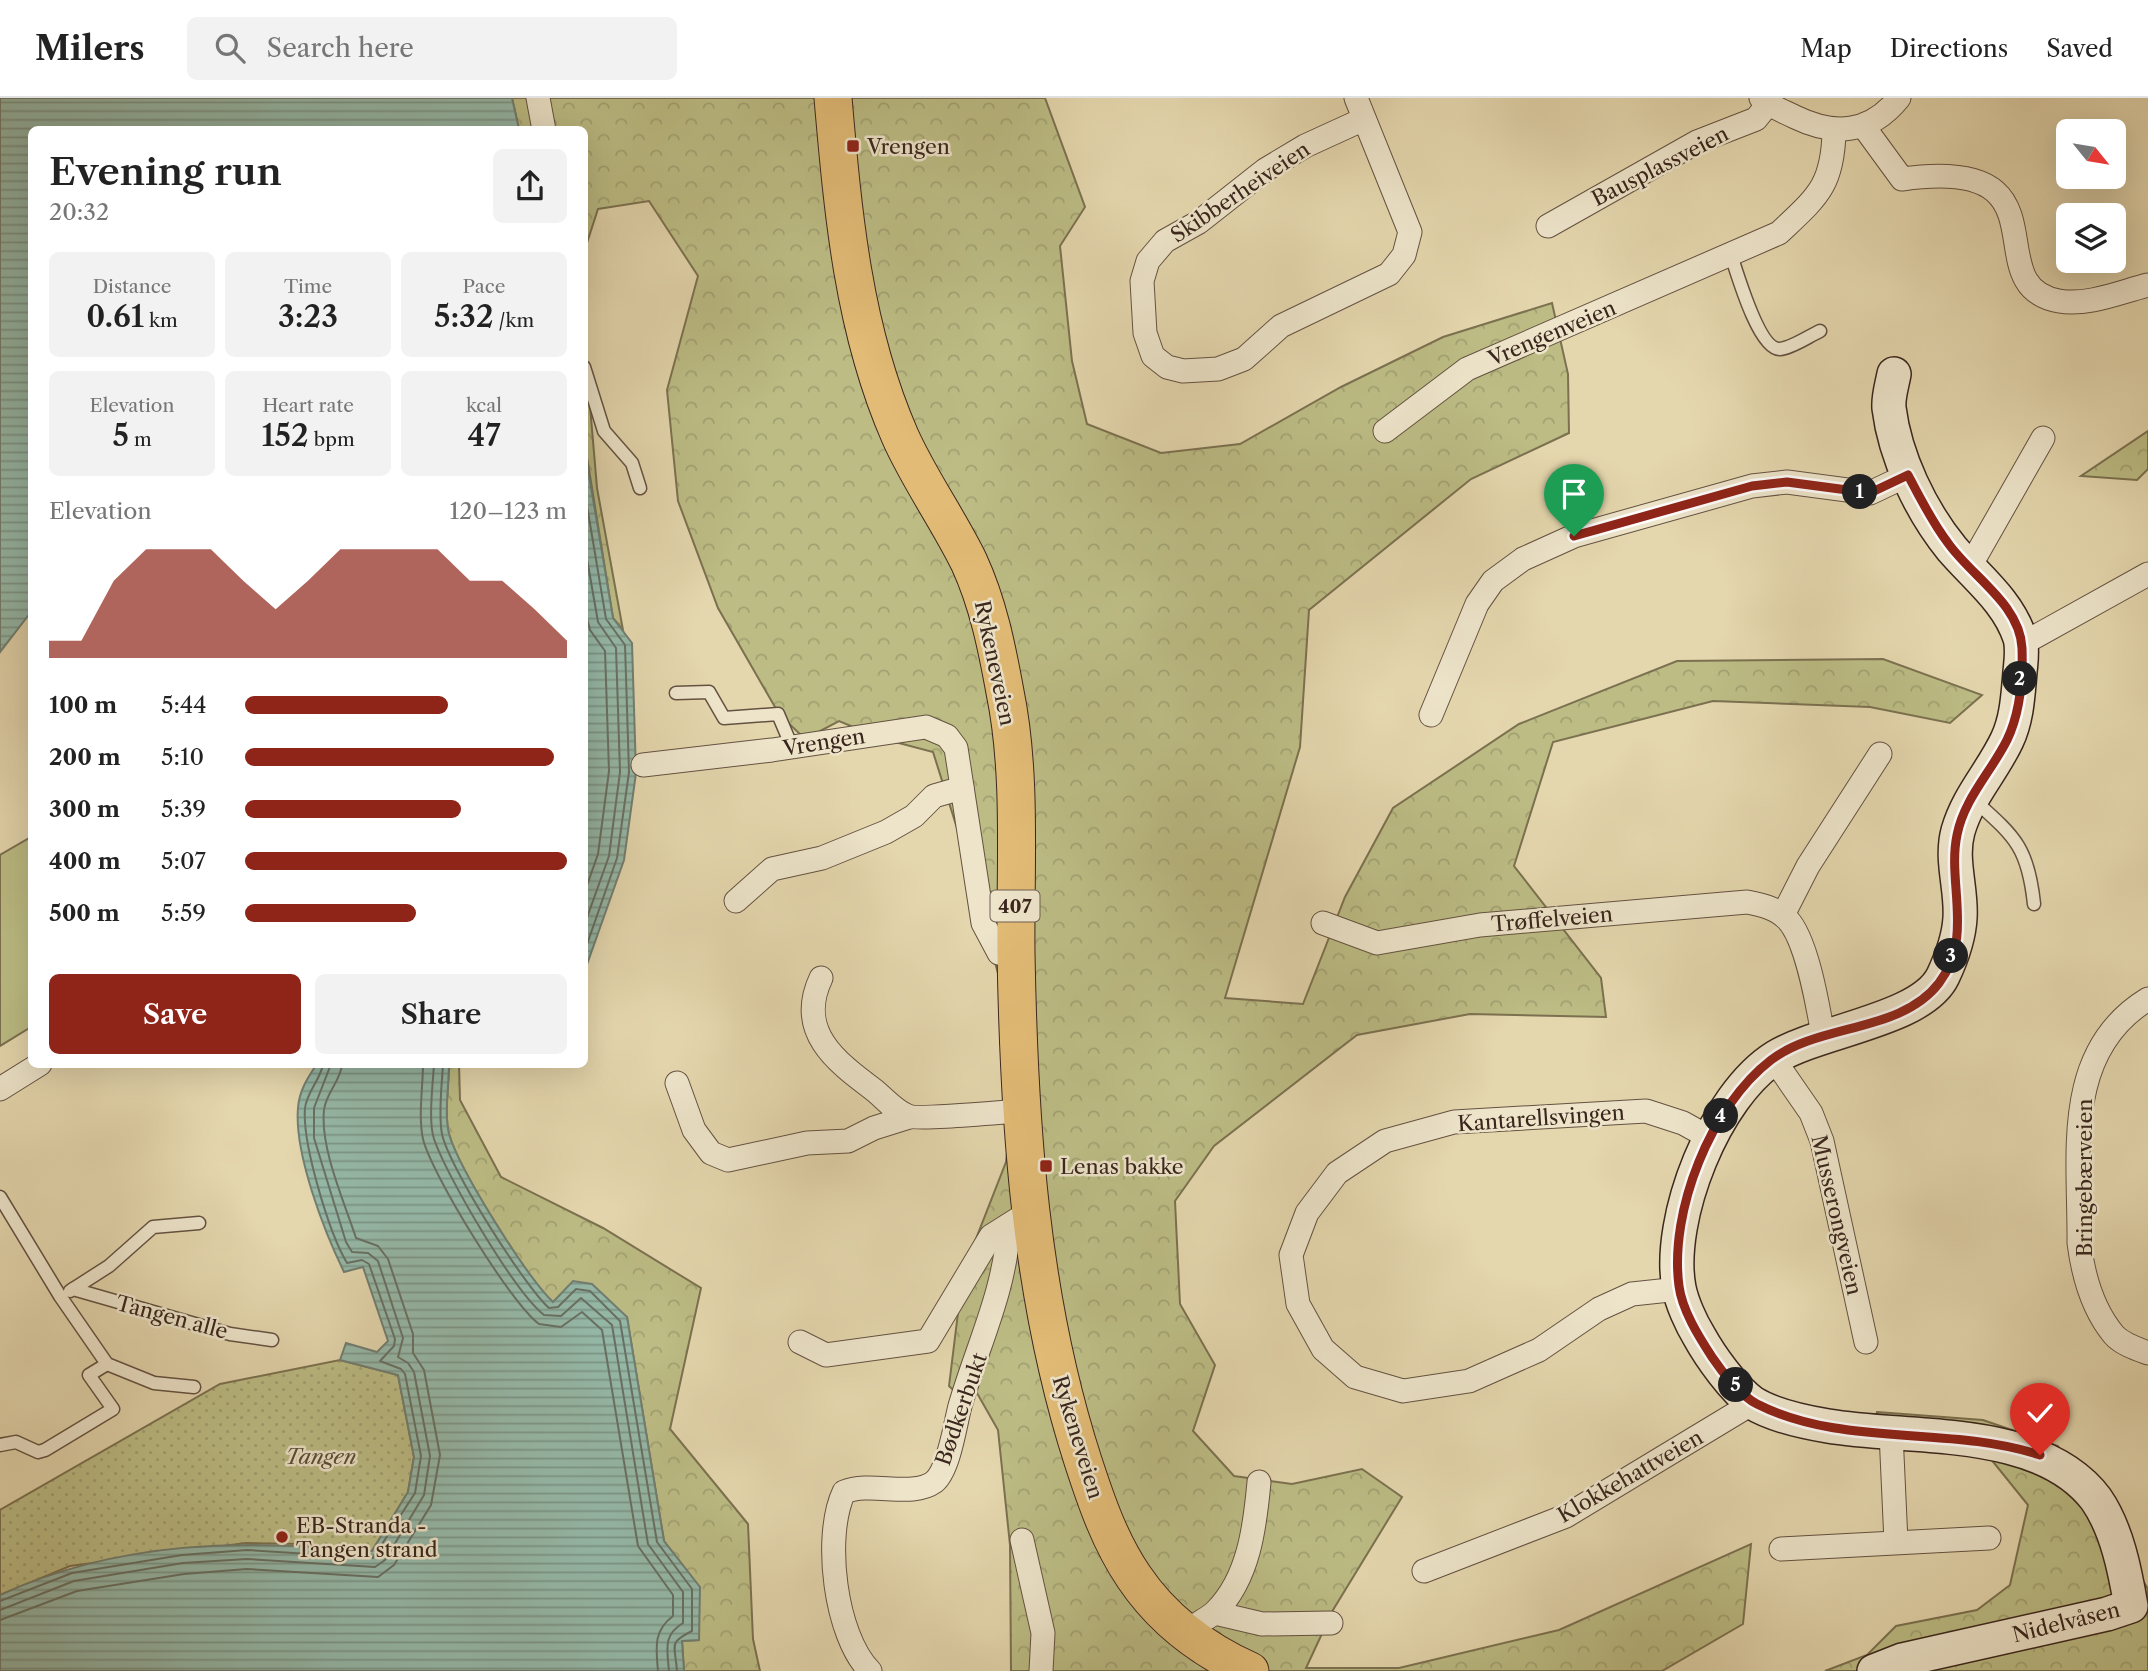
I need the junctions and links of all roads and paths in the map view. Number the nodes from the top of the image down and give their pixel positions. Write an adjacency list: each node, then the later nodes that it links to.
1 (538, 98): 6 (street)
2 (833, 98): 33 (main road, Rykeneveien / 407)
3 (1899, 98): 7 (street)
4 (1764, 101): 8 (street, Bausplassveien); 9 (street, Bausplassveien)
5 (1360, 109): 5 (street, Skibberheiveien)
6 (543, 126)
7 (1864, 127): 8 (street, Bausplassveien); 11 (street)
8 (1834, 131): 10 (street, Vrengenveien)
9 (1548, 226)
10 (1731, 255): 12 (lane); 15 (street, Vrengenveien)
11 (2148, 285)
12 (1820, 331)
13 (1894, 374): 17 (street, Nidelvåsen)
14 (588, 380): 18 (lane)
15 (1385, 431)
16 (2043, 438): 19 (street)
17 (1908, 475): 19 (street, Nidelvåsen); 23 (street)
18 (640, 488)
19 (1969, 568): 21 (street, Nidelvåsen)
20 (2148, 574): 21 (street)
21 (2022, 644): 28 (street, Nidelvåsen)
22 (676, 694): 24 (lane)
23 (1431, 715)
24 (792, 747): 26 (street, Vrengen); 27 (street, Vrengen)
25 (1880, 754): 31 (street)
26 (643, 765)
27 (962, 788): 29 (street); 33 (street, Vrengen)
28 (1971, 797): 30 (lane); 36 (street, Nidelvåsen)
29 (736, 901)
30 (2034, 904)
31 (1783, 915): 32 (street, Trøffelveien); 36 (street)
32 (1323, 923)
33 (1016, 957): 41 (main road, Rykeneveien / 407)
34 (821, 978): 42 (street)
35 (2148, 999): 53 (street, Bringebærveien)
36 (1823, 1035): 37 (street, Nidelvåsen)
37 (1773, 1058): 43 (street, Nidelvåsen); 52 (street, Musserongveien)
38 (34, 1068): 40 (street)
39 (677, 1083): 42 (street)
40 (0, 1089)
41 (1020, 1111): 42 (street); 45 (main road, Rykeneveien / 407)
42 (909, 1117)
43 (1710, 1138): 48 (street, Nidelvåsen); 48 (street, Kantarellsvingen)
44 (0, 1197): 49 (lane)
45 (1020, 1220): 51 (street); 68 (main road, Rykeneveien / 407); 69 (street, Bødkerbukt)
46 (199, 1223): 47 (lane)
47 (73, 1289): 49 (lane); 50 (lane, Tangen alle)
48 (1679, 1289): 56 (street, Nidelvåsen)
49 (60, 1296): 54 (lane)
50 (272, 1340)
51 (800, 1342)
52 (1866, 1342)
53 (2148, 1353)
54 (107, 1364): 55 (lane); 58 (lane)
55 (194, 1387)
56 (1753, 1403): 57 (street, Nidelvåsen); 64 (street, Klokkehattveien)
57 (1891, 1433): 62 (street); 65 (street, Nidelvåsen)
58 (0, 1445)
59 (1259, 1482): 66 (street)
60 (1989, 1538): 62 (street)
61 (1022, 1540): 70 (street)
62 (1896, 1542): 63 (street)
63 (1782, 1549)
64 (1424, 1571)
65 (2140, 1603): 72 (street, Nidelvåsen)
66 (1215, 1613): 67 (street); 68 (street)
67 (1331, 1623)
68 (1186, 1634): 71 (main road, Rykeneveien / 407)
69 (870, 1671)
70 (1041, 1671)
71 (1250, 1671)
72 (1874, 1671)

